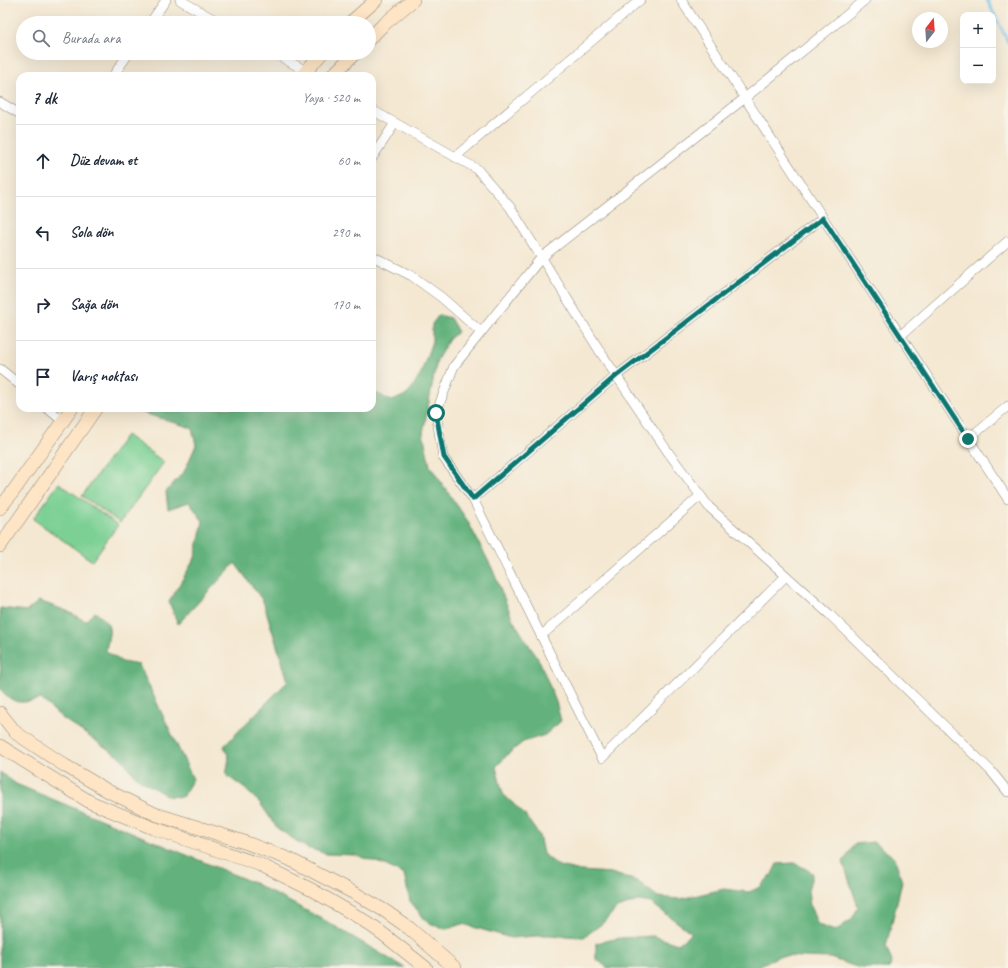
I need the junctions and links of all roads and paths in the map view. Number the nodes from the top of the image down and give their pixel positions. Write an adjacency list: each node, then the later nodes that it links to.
1 (166, 0): 8 (street)
2 (180, 0): 9 (street)
3 (376, 0): 10 (main road)
4 (413, 0): 11 (main road)
5 (640, 0): 26 (street)
6 (681, 0): 20 (street)
7 (865, 0): 20 (street)
8 (155, 16)
9 (208, 16)
10 (358, 16)
11 (376, 32)
12 (124, 60): 16 (street)
13 (284, 60): 17 (street)
14 (316, 60): 18 (main road)
15 (348, 60): 19 (main road)
16 (116, 72)
17 (302, 72)
18 (305, 72)
19 (336, 72)
20 (745, 98): 27 (street); 30 (street)
21 (0, 102): 22 (street)
22 (16, 112)
23 (376, 112): 24 (street)
24 (395, 123): 25 (street); 26 (street)
25 (376, 152)
26 (455, 157): 30 (street)
27 (823, 218): 32 (street); 34 (street)
28 (1008, 241): 32 (street)
29 (376, 258): 31 (street)
30 (541, 258): 31 (street); 34 (street)
31 (481, 332): 43 (street)
32 (900, 336): 41 (street)
33 (0, 369): 35 (street)
34 (616, 376): 42 (street); 43 (street)
35 (16, 383)
36 (1008, 406): 41 (street)
37 (52, 412): 40 (street)
38 (69, 412): 40 (main road)
39 (93, 412): 46 (main road)
40 (63, 421): 45 (main road)
41 (968, 439): 44 (street)
42 (700, 496): 47 (street); 48 (street)
43 (473, 499): 48 (street)
44 (1008, 500)
45 (0, 508)
46 (0, 546)
47 (786, 576): 48 (street); 51 (street)
48 (541, 636)
49 (0, 713): 53 (main road)
50 (0, 746): 52 (main road)
51 (1008, 792)
52 (426, 968)
53 (455, 968)

